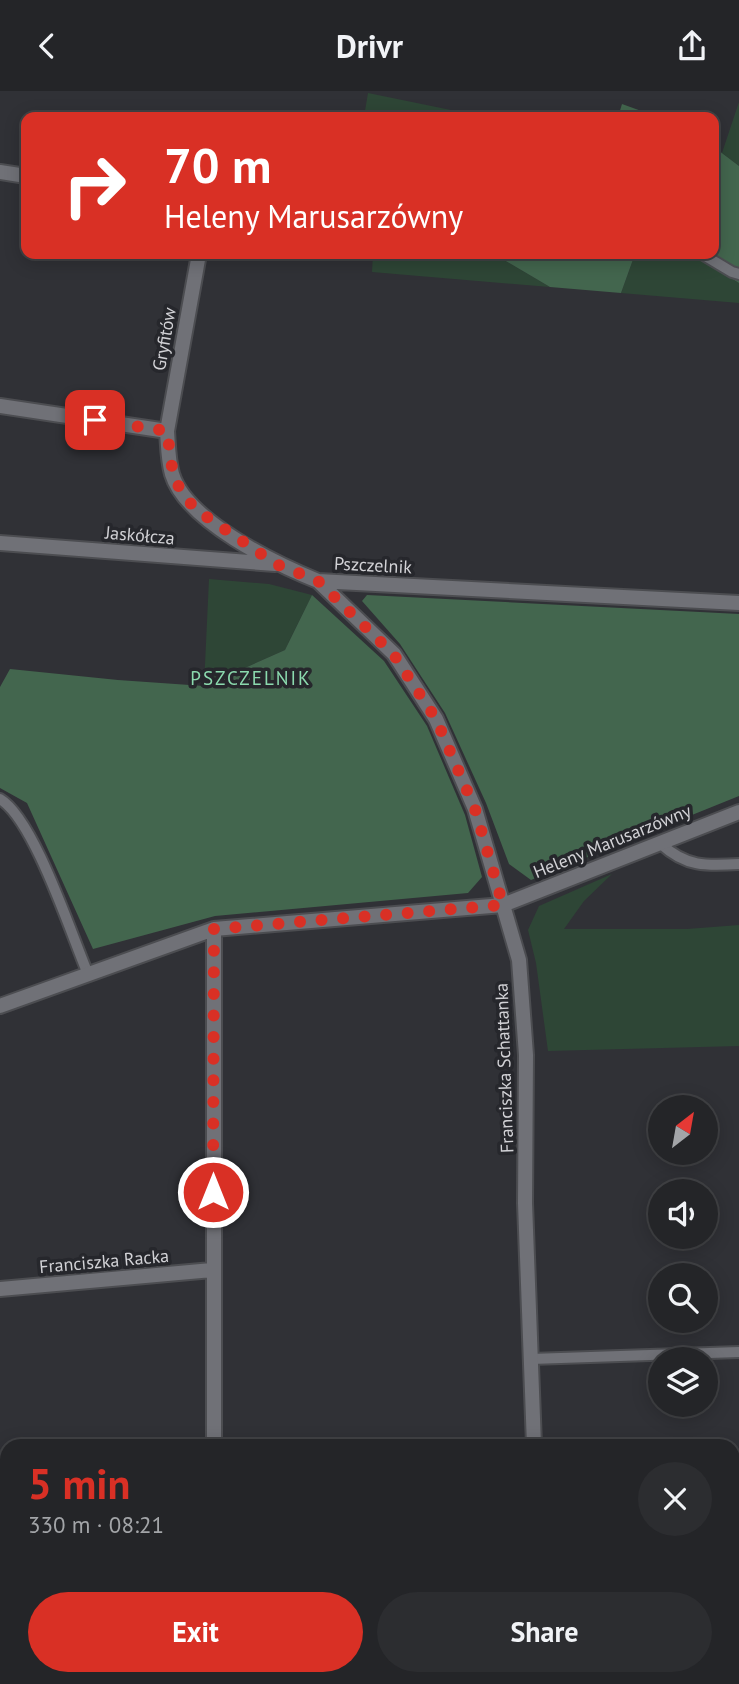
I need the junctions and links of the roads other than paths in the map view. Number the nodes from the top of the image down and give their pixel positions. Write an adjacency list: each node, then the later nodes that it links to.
1 (0, 172): 2 (street)
2 (21, 175)
3 (198, 259): 7 (street, Gryfitów)
4 (710, 259): 5 (lane)
5 (739, 274)
6 (0, 406): 7 (street)
7 (167, 431): 9 (street, Pszczelnik)
8 (0, 543): 9 (street, Jaskółcza)
9 (276, 564): 10 (street, Pszczelnik)
10 (318, 581): 11 (street, Pszczelnik); 16 (street, Franciszka Schattanka)
11 (739, 603)
12 (0, 799): 18 (lane)
13 (739, 811): 14 (street, Heleny Marusarzówny)
14 (661, 844): 15 (lane); 16 (street, Heleny Marusarzówny)
15 (739, 864)
16 (503, 905): 17 (street, Heleny Marusarzówny); 23 (street, Franciszka Schattanka)
17 (214, 929): 18 (street, Heleny Marusarzówny); 20 (street)
18 (88, 974): 19 (street, Heleny Marusarzówny)
19 (0, 1006)
20 (212, 1271): 21 (street, Franciszka Racka); 24 (street)
21 (0, 1289)
22 (739, 1352): 23 (lane)
23 (531, 1359): 25 (street, Franciszka Schattanka)
24 (214, 1439)
25 (534, 1439)

